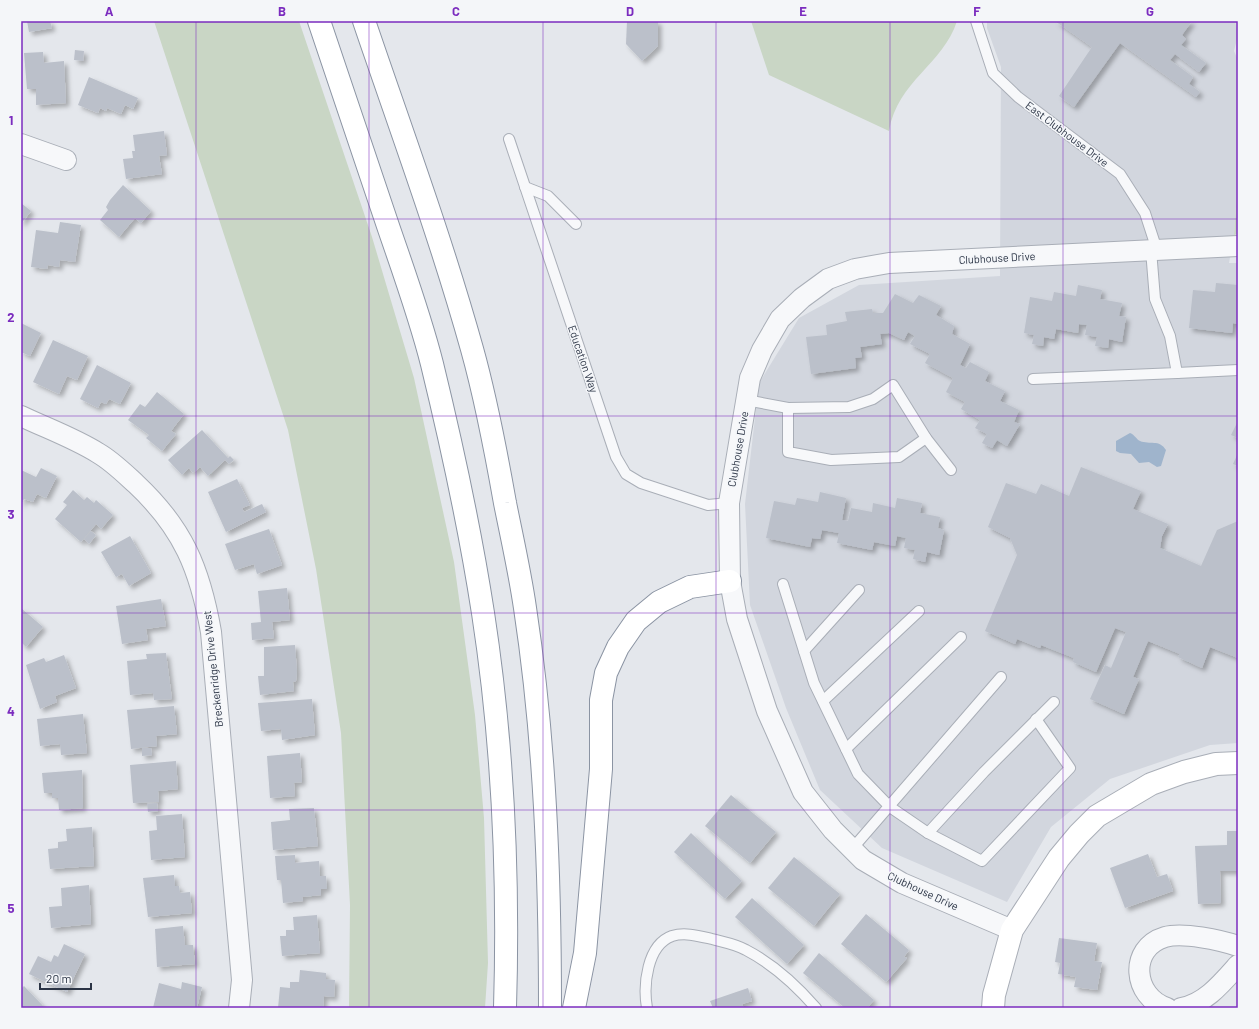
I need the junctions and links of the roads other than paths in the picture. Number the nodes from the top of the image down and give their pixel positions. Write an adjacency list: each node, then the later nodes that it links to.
1 (319, 21): 39 (main road)
2 (364, 21): 40 (main road)
3 (976, 21): 10 (lane, East Clubhouse Drive)
4 (509, 139): 7 (lane, Education Way)
5 (21, 144): 6 (street)
6 (66, 160)
7 (525, 187): 8 (lane); 19 (lane, Education Way)
8 (576, 224)
9 (1238, 246): 10 (street, Clubhouse Drive)
10 (1154, 250): 12 (lane, East Clubhouse Drive); 14 (street, Clubhouse Drive)
11 (1238, 370): 12 (lane)
12 (1177, 373): 13 (lane)
13 (1033, 379)
14 (746, 400): 15 (lane); 19 (street, Clubhouse Drive)
15 (788, 408): 17 (lane); 17 (lane)
16 (21, 416): 38 (street, Breckenridge Drive West)
17 (926, 438): 18 (lane)
18 (951, 470)
19 (729, 503): 20 (street, Clubhouse Drive)
20 (730, 581): 34 (street, Clubhouse Drive); 41 (main road)
21 (783, 584): 25 (lane)
22 (859, 590): 25 (lane)
23 (919, 611): 27 (lane)
24 (962, 637): 30 (lane)
25 (804, 651): 27 (lane)
26 (1001, 677): 32 (lane)
27 (823, 701): 30 (lane)
28 (1054, 702): 29 (lane)
29 (1036, 719): 33 (lane); 33 (lane)
30 (846, 749): 32 (lane)
31 (1238, 763): 35 (main road)
32 (890, 807): 33 (lane); 34 (lane)
33 (928, 833)
34 (852, 849): 35 (street, Clubhouse Drive)
35 (1012, 930): 44 (main road)
36 (1238, 946): 45 (street)
37 (1238, 965): 46 (street)
38 (239, 1008)
39 (505, 1008)
40 (550, 1008)
41 (574, 1008)
42 (647, 1008): 43 (lane)
43 (816, 1008)
44 (993, 1008)
45 (1167, 1008)
46 (1181, 1008)

